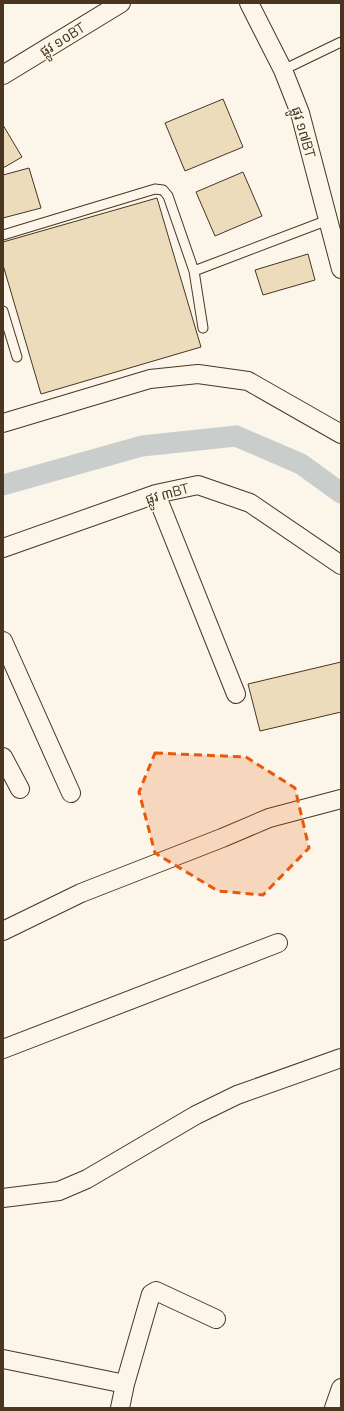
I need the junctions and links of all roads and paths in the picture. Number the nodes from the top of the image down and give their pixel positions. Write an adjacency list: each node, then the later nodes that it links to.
1 (121, 3): 5 (street, ផ្លូវ ១០BT)
2 (249, 3): 4 (street, ផ្លូវ ១៧BT)
3 (341, 42): 4 (lane)
4 (283, 70): 6 (street, ផ្លូវ ១៧BT)
5 (3, 75)
6 (328, 220): 8 (street, ផ្លូវ ១៧BT); 9 (lane)
7 (3, 235): 9 (lane)
8 (341, 269)
9 (194, 271): 11 (lane)
10 (3, 311): 12 (lane)
11 (202, 328)
12 (17, 357)
13 (3, 423): 14 (street)
14 (341, 434)
15 (156, 494): 16 (street, ផ្លូវ ៣BT); 17 (street, ផ្លូវ ៣BT); 19 (street)
16 (3, 548)
17 (341, 565)
18 (3, 641): 22 (street)
19 (236, 694)
20 (3, 757): 21 (street)
21 (20, 789)
22 (71, 793)
23 (341, 799): 24 (street)
24 (3, 931)
25 (278, 943): 26 (street)
26 (3, 1049)
27 (341, 1058): 28 (street)
28 (3, 1198)
29 (216, 1319): 31 (street)
30 (3, 1359): 31 (street)
31 (125, 1384): 33 (street)
32 (341, 1388): 34 (street)
33 (120, 1408)
34 (334, 1408)

